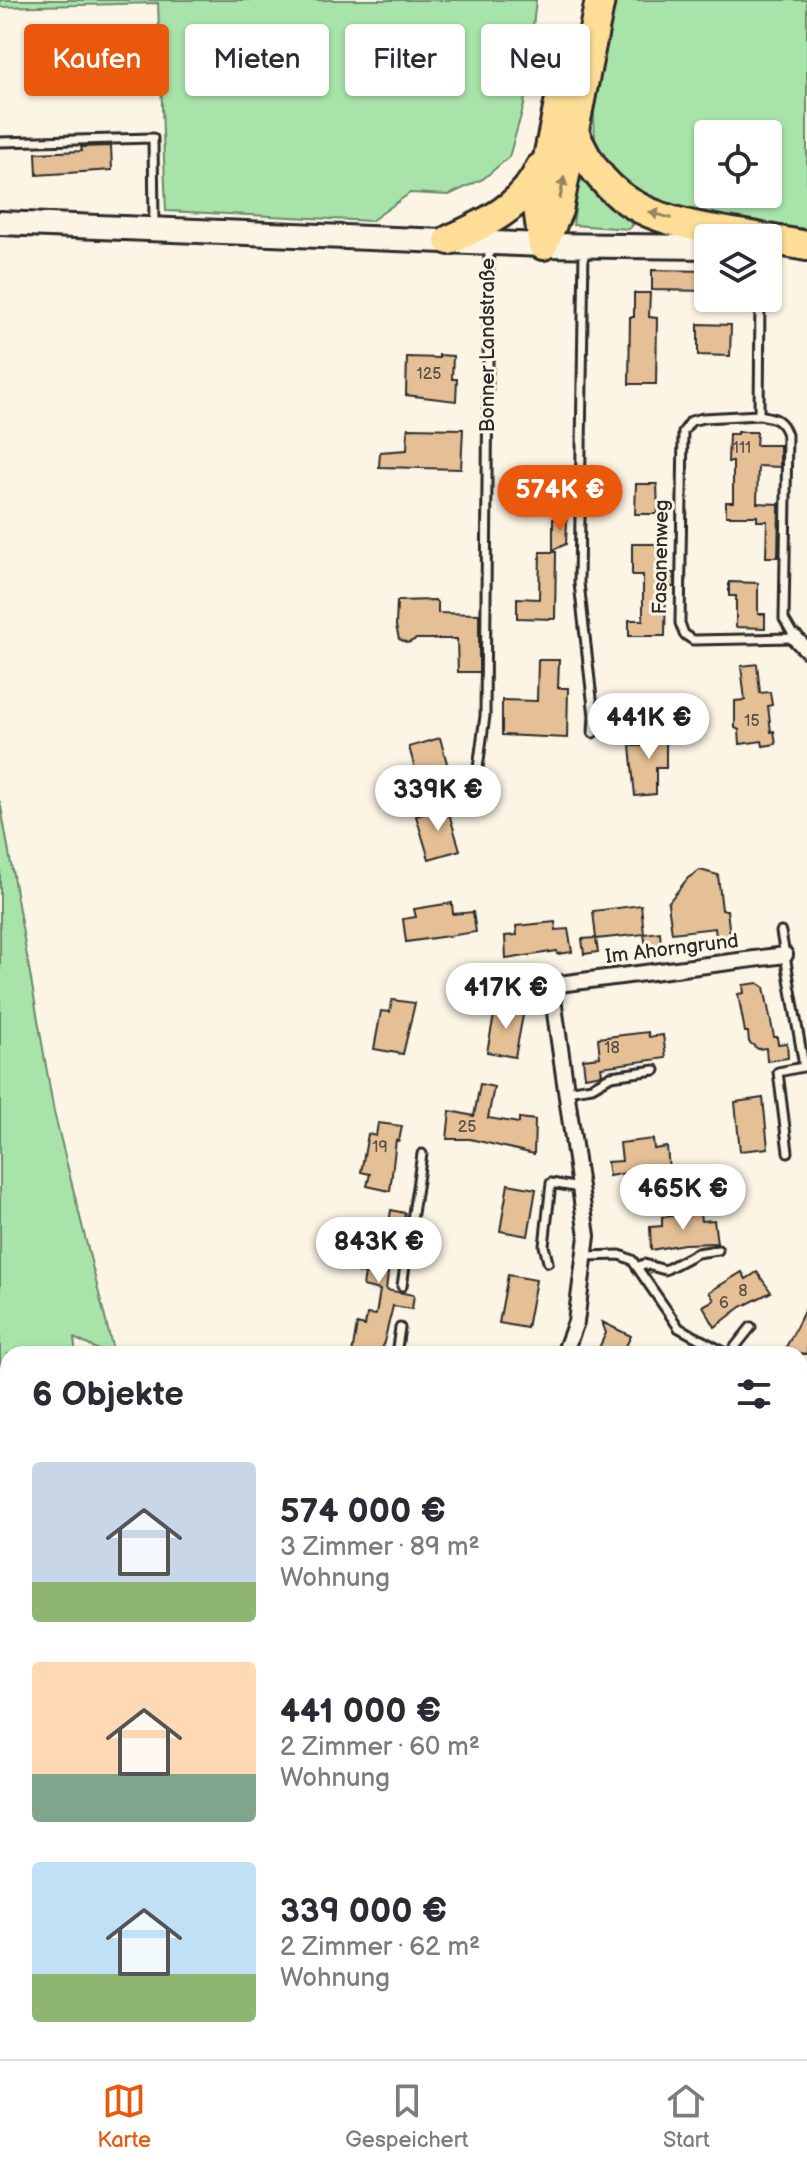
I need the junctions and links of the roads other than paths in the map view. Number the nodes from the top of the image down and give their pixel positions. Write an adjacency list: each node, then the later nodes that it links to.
1 (581, 0): 5 (highway)
2 (600, 0): 3 (highway)
3 (573, 129): 7 (highway, one-way to 3); 12 (highway, one-way to 3)
4 (0, 142): 8 (lane)
5 (548, 149): 9 (highway); 12 (highway)
6 (2, 222): 8 (main road, Bonner Landstraße)
7 (694, 225)
8 (154, 231): 9 (main road, Bonner Landstraße)
9 (449, 240): 11 (main road, Bonner Landstraße)
10 (782, 241): 14 (highway)
11 (489, 243): 12 (main road, Bonner Landstraße); 22 (lane, Bonner Landstraße)
12 (543, 245): 13 (main road, Bonner Landstraße)
13 (584, 246): 15 (main road, Bonner Landstraße); 21 (lane)
14 (807, 246): 16 (main road)
15 (694, 247)
16 (782, 247)
17 (760, 312): 18 (lane)
18 (759, 415): 19 (lane); 19 (lane, Fasanenweg)
19 (795, 638): 20 (street)
20 (807, 650)
21 (593, 733)
22 (476, 783)
23 (781, 932): 24 (lane)
24 (785, 955): 26 (lane); 28 (street, Im Ahorngrund)
25 (807, 1019): 26 (lane)
26 (796, 1021): 29 (lane)
27 (655, 1070): 28 (lane)
28 (566, 1091): 31 (street, Im Ahorngrund)
29 (788, 1152)
30 (422, 1154): 36 (lane)
31 (580, 1188): 33 (street, Im Ahorngrund); 34 (lane)
32 (718, 1250): 35 (lane)
33 (585, 1256): 35 (lane); 40 (street, Im Ahorngrund)
34 (548, 1262)
35 (637, 1267): 41 (lane)
36 (402, 1286)
37 (751, 1327): 42 (lane)
38 (400, 1328): 39 (lane)
39 (397, 1346)
40 (567, 1346)
41 (712, 1346)
42 (736, 1346)

